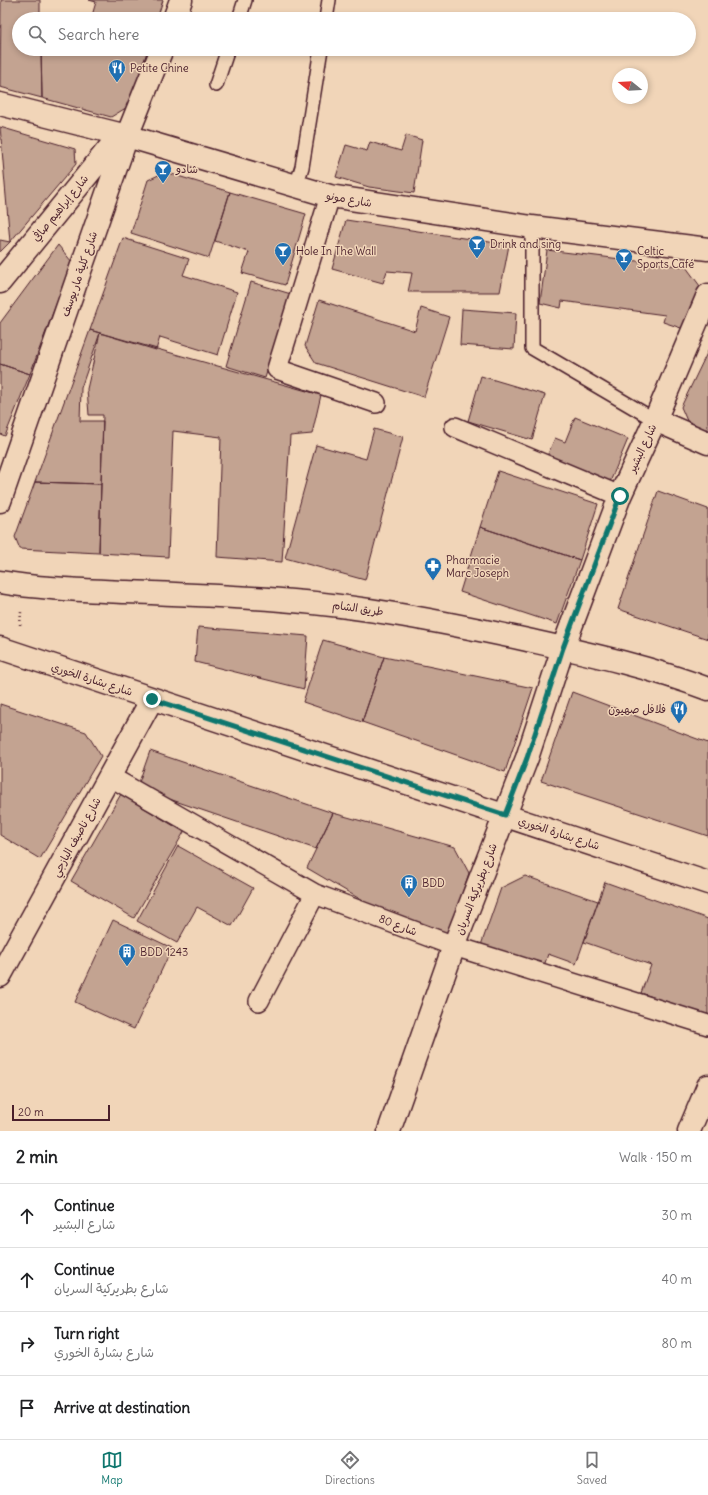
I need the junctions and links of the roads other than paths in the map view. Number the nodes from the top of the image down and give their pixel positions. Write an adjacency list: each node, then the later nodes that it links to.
1 (181, 0): 4 (street)
2 (245, 0): 5 (lane)
3 (329, 0): 6 (lane)
4 (177, 12)
5 (241, 12)
6 (327, 12)
7 (159, 56): 12 (street, شارع كلية مار يوسف)
8 (226, 56): 10 (lane)
9 (320, 56): 13 (lane)
10 (216, 85)
11 (0, 104): 12 (street, شارع مونو)
12 (123, 135): 13 (street, شارع مونو); 17 (street, شارع إبراهيم صافي); 24 (street, شارع كلية مار يوسف)
13 (296, 186): 14 (street, شارع مونو)
14 (330, 196): 15 (street, شارع مونو); 19 (street)
15 (532, 228): 16 (street, شارع مونو); 20 (lane)
16 (708, 250)
17 (0, 282)
18 (708, 295): 20 (street, شارع البشير)
19 (376, 403)
20 (655, 420): 22 (street); 23 (street, شارع البشير)
21 (455, 427): 23 (street)
22 (708, 442)
23 (620, 496): 26 (street, شارع البشير)
24 (0, 501)
25 (0, 582): 26 (street, طريق الشام)
26 (563, 648): 29 (street, طريق الشام); 33 (street, شارع بطريركية السريان)
27 (8, 651): 31 (street, شارع بشارة الخوري)
28 (708, 676): 29 (street)
29 (686, 680): 30 (street, طريق الشام)
30 (708, 689)
31 (152, 699): 32 (street, شارع ناصيف اليازجي); 33 (street, شارع بشارة الخوري)
32 (109, 776): 35 (street, شارع 80); 37 (street, شارع ناصيف اليازجي)
33 (505, 815): 34 (street, شارع بشارة الخوري); 36 (street, شارع بطريركية السريان)
34 (708, 883)
35 (315, 894): 36 (street, شارع 80); 38 (street)
36 (454, 946): 39 (street, شارع 80); 41 (street, شارع بطريركية السريان)
37 (0, 976)
38 (259, 1001)
39 (708, 1025)
40 (708, 1086): 42 (street)
41 (389, 1131)
42 (689, 1131)

